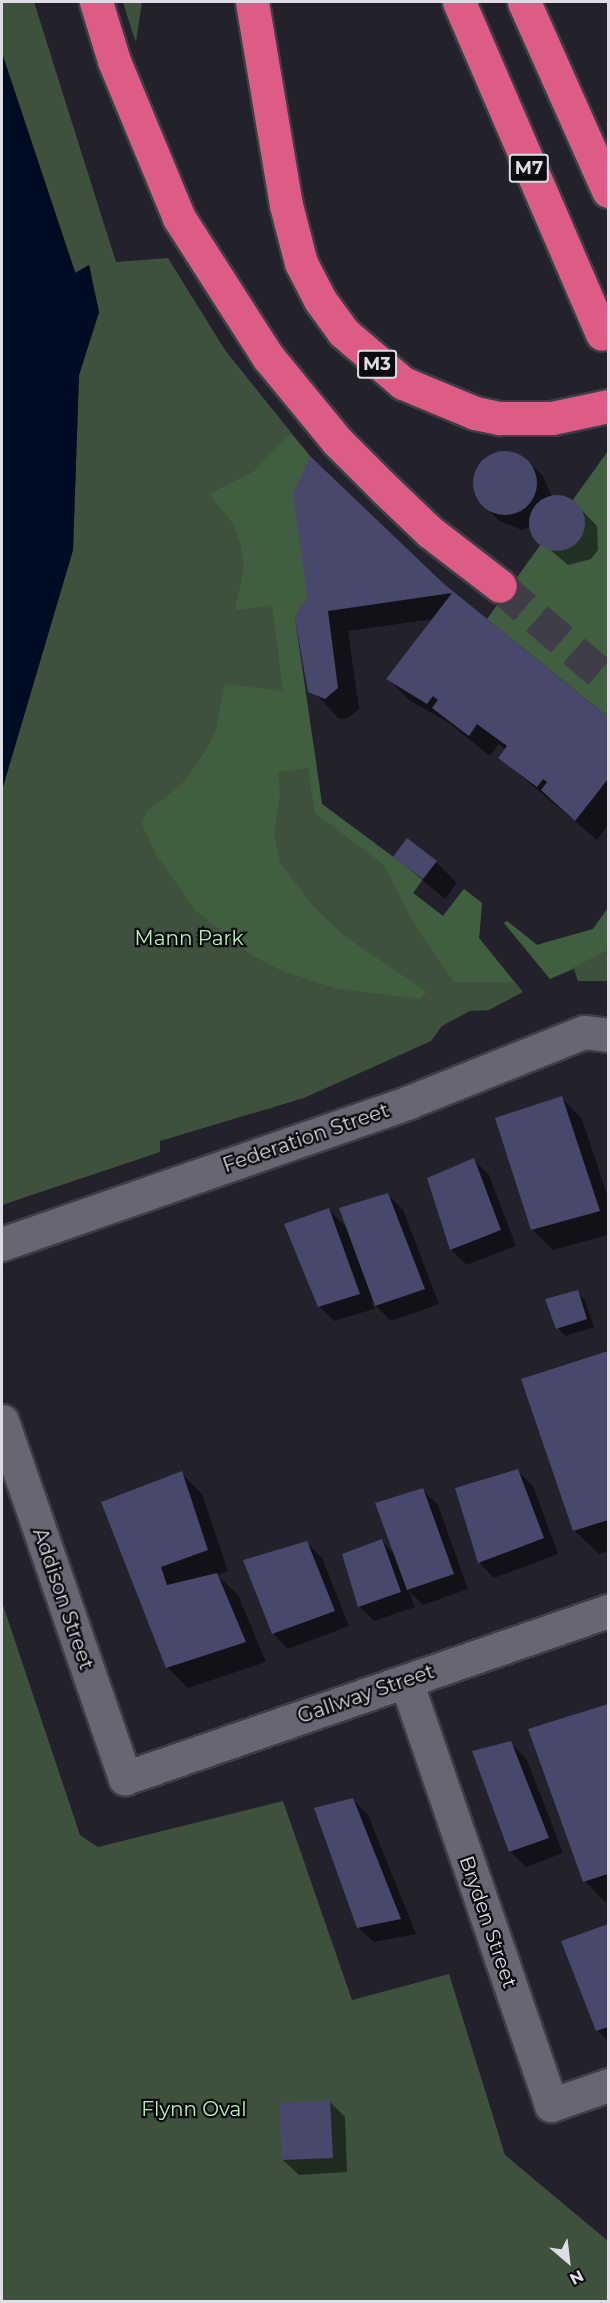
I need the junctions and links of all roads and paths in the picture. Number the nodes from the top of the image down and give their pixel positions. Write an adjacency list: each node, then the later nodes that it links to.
1 (96, 2): 8 (highway)
2 (252, 2): 7 (highway, M3)
3 (459, 2): 6 (highway, M7)
4 (524, 2): 5 (highway)
5 (609, 191)
6 (602, 334)
7 (609, 406)
8 (500, 586)
9 (609, 1035): 10 (street, Federation Street)
10 (2, 1244)
11 (2, 1421): 14 (street, Addison Street)
12 (609, 1611): 13 (street, Gallway Street)
13 (405, 1681): 14 (street, Gallway Street); 15 (street, Bryden Street)
14 (124, 1778)
15 (609, 2085)

